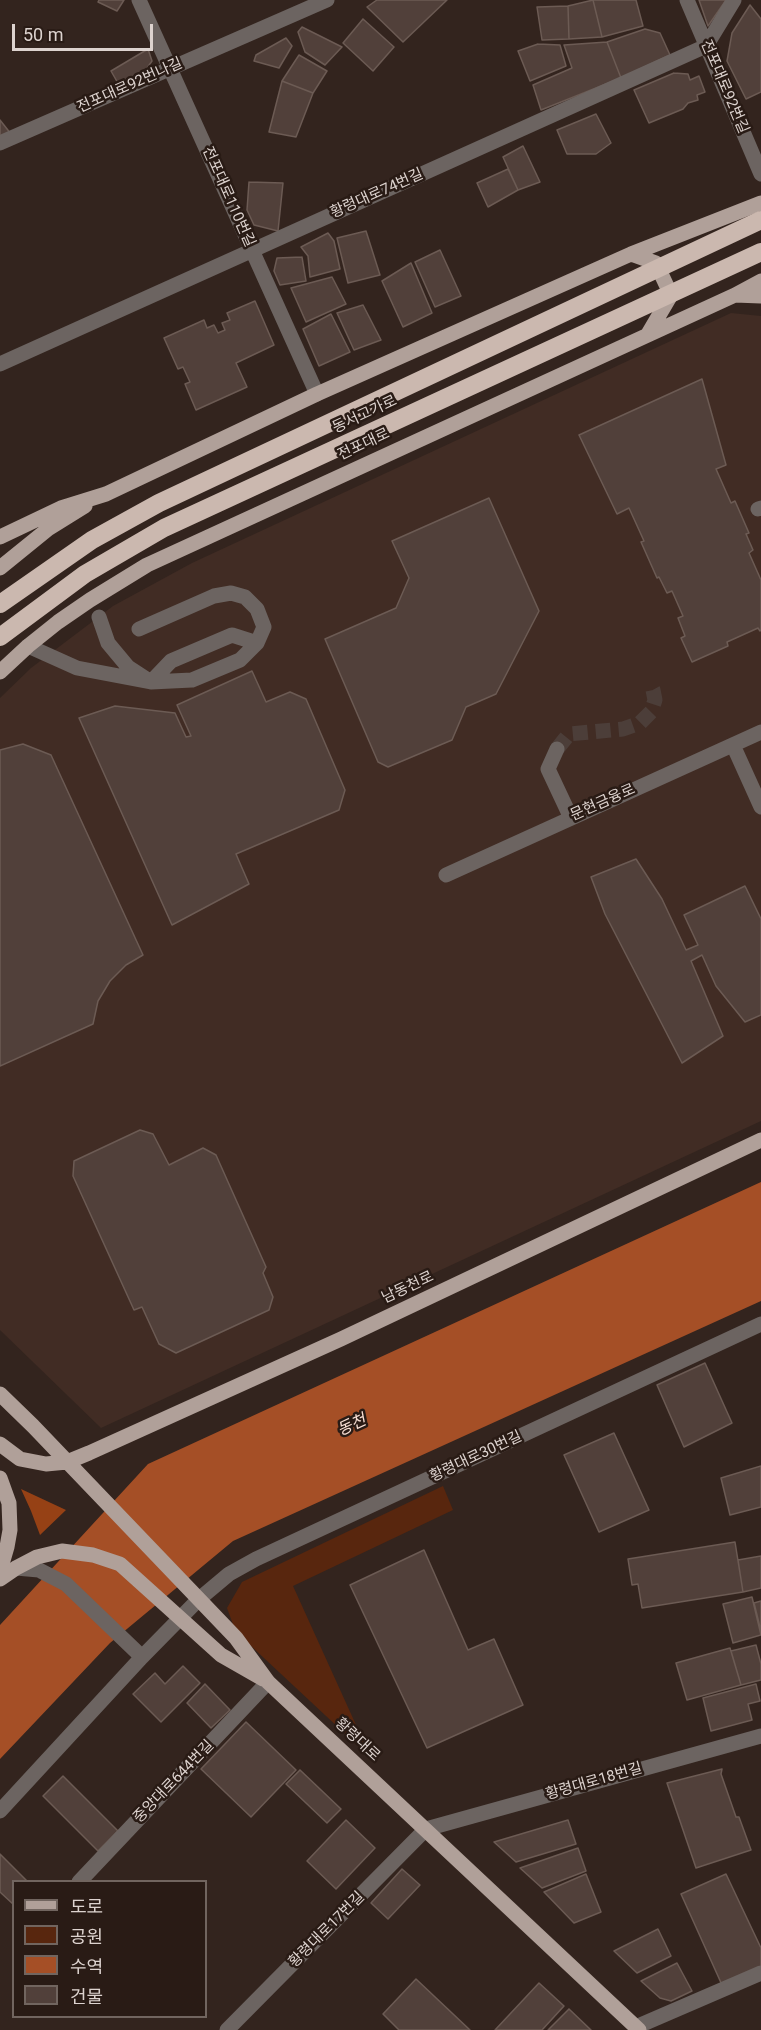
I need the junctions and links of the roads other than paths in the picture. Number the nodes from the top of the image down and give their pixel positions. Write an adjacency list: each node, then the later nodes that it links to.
1 (139, 0): 6 (street, 전포대로110번길)
2 (327, 0): 6 (street, 전포대로92번나길)
3 (687, 0): 5 (street, 전포대로92번길)
4 (734, 0): 5 (street)
5 (706, 46): 8 (street, 전포대로92번길); 11 (street, 황령대로74번길)
6 (170, 69): 7 (street, 전포대로92번나길); 11 (street, 전포대로110번길)
7 (0, 143)
8 (761, 174)
9 (761, 203): 13 (main road)
10 (761, 220): 23 (highway, 동서고가로, bridge)
11 (252, 250): 18 (street, 황령대로74번길); 19 (street, 전포대로110번길)
12 (761, 252): 26 (highway, 동서고가로, bridge)
13 (632, 254): 17 (main road); 19 (main road)
14 (761, 281): 15 (main road, 전포대로)
15 (735, 295): 16 (main road); 17 (main road, 전포대로)
16 (761, 296)
17 (648, 334): 28 (main road, 전포대로)
18 (0, 364)
19 (316, 394): 20 (main road)
20 (106, 494): 21 (main road); 22 (main road)
21 (0, 537)
22 (0, 568)
23 (0, 604)
24 (99, 617): 30 (street)
25 (139, 629): 27 (street)
26 (0, 637)
27 (257, 642): 30 (street); 30 (street)
28 (28, 646): 29 (main road, 전포대로); 30 (street)
29 (0, 672)
30 (151, 682)
31 (761, 732): 32 (street, 문현금융로)
32 (733, 745): 34 (street); 35 (street, 문현금융로)
33 (557, 749): 35 (street)
34 (761, 807)
35 (571, 818): 36 (street, 문현금융로)
36 (446, 874)
37 (761, 1140): 41 (main road, 남동천로)
38 (761, 1324): 46 (street, 황령대로30번길)
39 (0, 1394): 41 (main road, 황령대로)
40 (0, 1444): 41 (main road)
41 (67, 1462): 46 (main road, 황령대로)
42 (0, 1478): 44 (main road)
43 (16, 1568): 45 (main road); 47 (main road); 48 (street)
44 (0, 1570)
45 (0, 1580)
46 (198, 1600): 47 (street); 49 (main road, 황령대로)
47 (179, 1619): 48 (street); 49 (main road)
48 (142, 1657): 51 (street)
49 (268, 1682): 54 (main road, 황령대로); 55 (street, 중앙대로644번길)
50 (761, 1736): 54 (street, 황령대로18번길)
51 (42, 1764): 52 (street); 53 (street)
52 (0, 1798)
53 (0, 1811)
54 (426, 1829): 57 (main road, 황령대로); 58 (street, 황령대로17번길)
55 (80, 1880)
56 (761, 1973): 57 (street)
57 (638, 2028)
58 (227, 2030)

